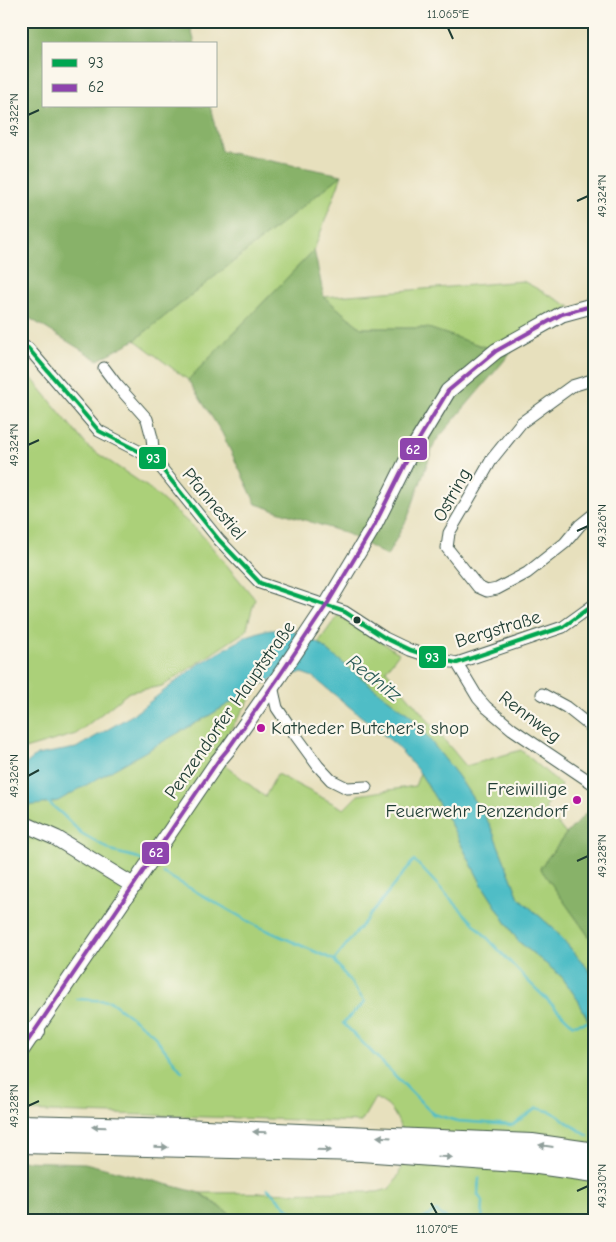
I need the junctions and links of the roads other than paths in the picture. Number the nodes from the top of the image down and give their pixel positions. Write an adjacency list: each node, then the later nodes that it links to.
1 (595, 305): 8 (main road, Penzendorfer Hauptstraße)
2 (21, 346): 5 (street, Pfannestiel)
3 (104, 368): 5 (street)
4 (595, 379): 6 (street, Ostring)
5 (154, 459): 8 (street, Pfannestiel)
6 (595, 513)
7 (595, 604): 9 (street, Bergstraße)
8 (326, 606): 9 (street, Bergstraße); 10 (main road, Penzendorfer Hauptstraße)
9 (457, 663): 13 (street, Rennweg)
10 (275, 682): 14 (street); 16 (main road, Penzendorfer Hauptstraße)
11 (542, 694): 12 (street)
12 (595, 730)
13 (595, 785)
14 (366, 787)
15 (21, 824): 16 (main road)
16 (134, 886): 17 (main road, Penzendorfer Hauptstraße)
17 (28, 1036): 18 (main road, Penzendorfer Hauptstraße)
18 (21, 1051)
19 (21, 1125): 21 (highway, one-way to 19)
20 (21, 1143): 21 (highway, one-way to 21)
21 (361, 1143): 22 (highway, one-way to 21); 23 (highway, one-way to 23)
22 (595, 1153)
23 (595, 1172)

